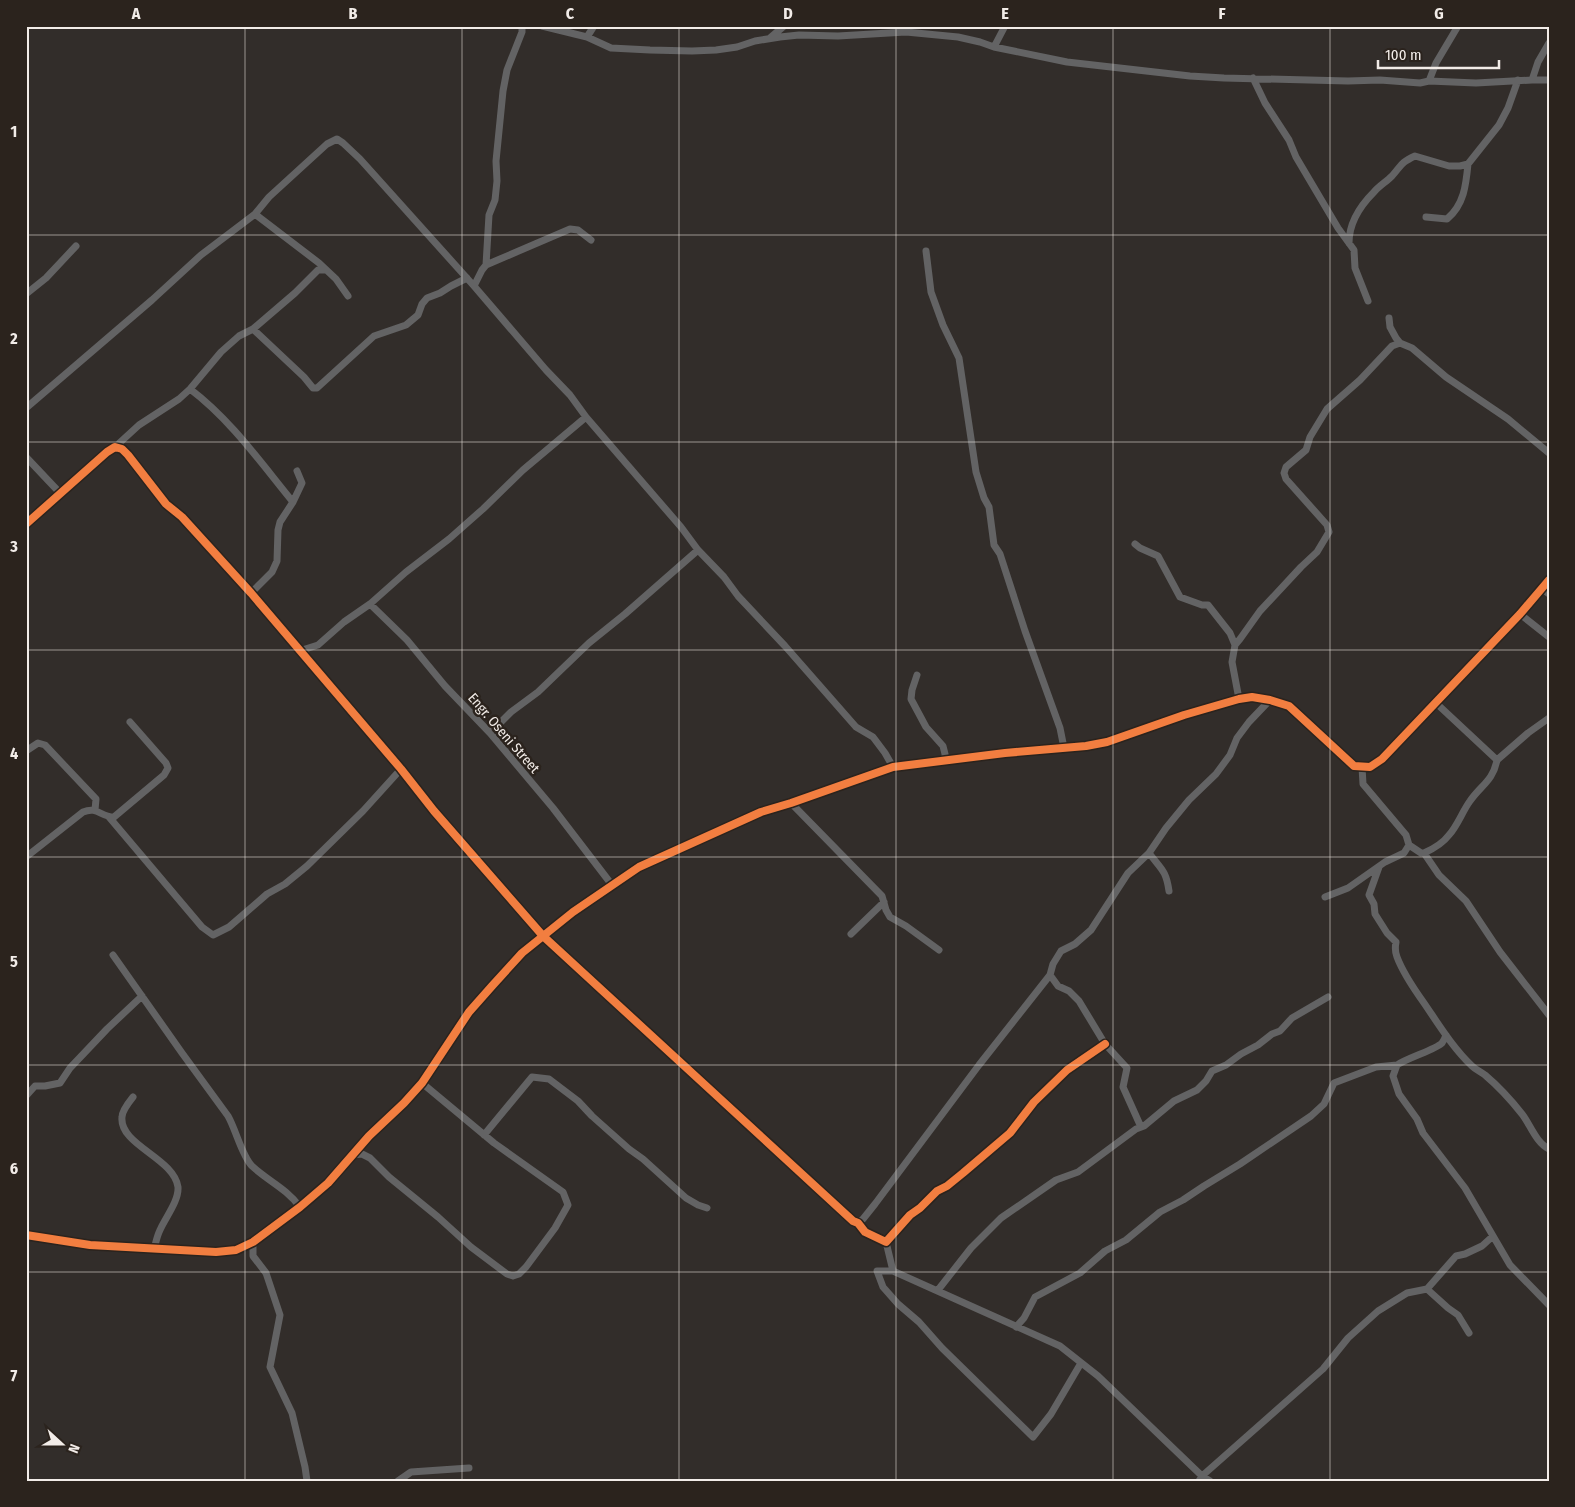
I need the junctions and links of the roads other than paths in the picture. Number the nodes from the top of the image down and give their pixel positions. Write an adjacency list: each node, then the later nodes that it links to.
1 (522, 26): 24 (street)
2 (542, 26): 8 (street)
3 (594, 26): 8 (street)
4 (784, 26): 9 (street)
5 (1005, 26): 11 (street)
6 (1458, 26): 16 (street)
7 (906, 29): 9 (street); 11 (street)
8 (586, 37): 9 (street)
9 (770, 39)
10 (1549, 43): 14 (street)
11 (994, 47): 12 (street)
12 (1253, 78): 16 (street); 21 (street)
13 (1518, 80): 14 (street); 16 (street); 17 (street)
14 (1532, 80): 15 (street)
15 (1549, 80)
16 (1429, 81)
17 (1468, 164): 19 (street); 21 (street)
18 (255, 214): 25 (street); 26 (street); 35 (street)
19 (1426, 217)
20 (591, 240): 24 (street)
21 (1349, 243): 30 (street)
22 (76, 246): 28 (street)
23 (926, 252): 62 (street)
24 (486, 265): 27 (street)
25 (326, 270): 29 (street); 32 (street)
26 (467, 278): 27 (street); 32 (street)
27 (474, 286): 36 (street)
28 (26, 294)
29 (348, 296)
30 (1368, 301)
31 (1389, 318): 33 (street)
32 (253, 329): 34 (street)
33 (1400, 343): 38 (street); 53 (street)
34 (190, 389): 37 (street); 42 (street)
35 (26, 408)
36 (586, 418): 45 (street); 50 (street)
37 (115, 447): 41 (street); 48 (street)
38 (1549, 453)
39 (26, 457): 41 (street)
40 (297, 471): 42 (street)
41 (60, 493): 43 (street)
42 (294, 502): 48 (street)
43 (26, 524)
44 (1135, 544): 53 (street)
45 (698, 550): 61 (street); 66 (street)
46 (1549, 580): 47 (street)
47 (1541, 588): 49 (street); 51 (street)
48 (251, 592): 54 (street)
49 (1549, 594)
50 (370, 604): 54 (street); 61 (street, Engr. Oseni Street)
51 (1520, 614): 52 (street); 58 (street)
52 (1549, 637)
53 (1234, 645): 56 (street)
54 (299, 651): 68 (street)
55 (917, 675): 65 (street)
56 (1239, 700): 57 (street); 62 (street)
57 (1270, 700): 67 (street); 73 (street)
58 (1436, 703): 64 (street); 67 (street)
59 (1549, 718): 64 (street)
60 (130, 722): 71 (street)
61 (490, 733): 77 (street, Engr. Oseni Street)
62 (1064, 748): 65 (street)
63 (26, 751): 70 (street)
64 (1497, 760): 74 (street)
65 (945, 761): 66 (street)
66 (893, 767): 69 (street)
67 (1362, 767): 72 (street)
68 (401, 768): 71 (street); 82 (street)
69 (790, 803): 77 (street); 80 (street)
70 (95, 810): 71 (street); 75 (street)
71 (109, 817)
72 (1409, 845): 74 (street); 76 (street)
73 (1149, 853): 78 (street); 85 (street)
74 (1424, 853): 88 (street)
75 (26, 856)
76 (1379, 867): 79 (street); 89 (street)
77 (612, 885): 82 (street)
78 (1169, 891)
79 (1325, 897)
80 (884, 902): 81 (street); 83 (street)
81 (851, 934)
82 (543, 936): 94 (street); 103 (street)
83 (939, 950)
84 (113, 955): 86 (street)
85 (1050, 975): 90 (street); 103 (street)
86 (142, 996): 95 (street); 101 (street)
87 (1328, 997): 97 (street)
88 (1549, 1015)
89 (1446, 1035): 91 (street); 99 (street)
90 (1106, 1044): 97 (street); 107 (street)
91 (1397, 1065): 92 (street); 93 (street)
92 (1388, 1066): 93 (street); 113 (street)
93 (1393, 1076): 105 (street)
94 (422, 1083): 98 (street); 100 (street)
95 (26, 1096)
96 (133, 1097): 108 (street)
97 (1141, 1127): 111 (street)
98 (484, 1135): 100 (street); 102 (street)
99 (1549, 1150)
100 (352, 1155): 101 (street)
101 (300, 1207): 106 (street)
102 (707, 1208)
103 (858, 1222): 107 (street)
104 (26, 1235): 108 (street)
105 (1493, 1236): 110 (street); 112 (street)
106 (254, 1242): 108 (street); 118 (street)
107 (886, 1242): 109 (street)
108 (154, 1249)
109 (893, 1271): 111 (street); 115 (street)
110 (1428, 1289): 114 (street); 117 (street)
111 (938, 1290): 113 (street)
112 (1549, 1305)
113 (1016, 1327): 115 (street)
114 (1468, 1333)
115 (1081, 1363): 117 (street)
116 (469, 1468): 119 (street)
117 (1200, 1478): 120 (street)
118 (307, 1481)
119 (398, 1481)
120 (1210, 1481)

